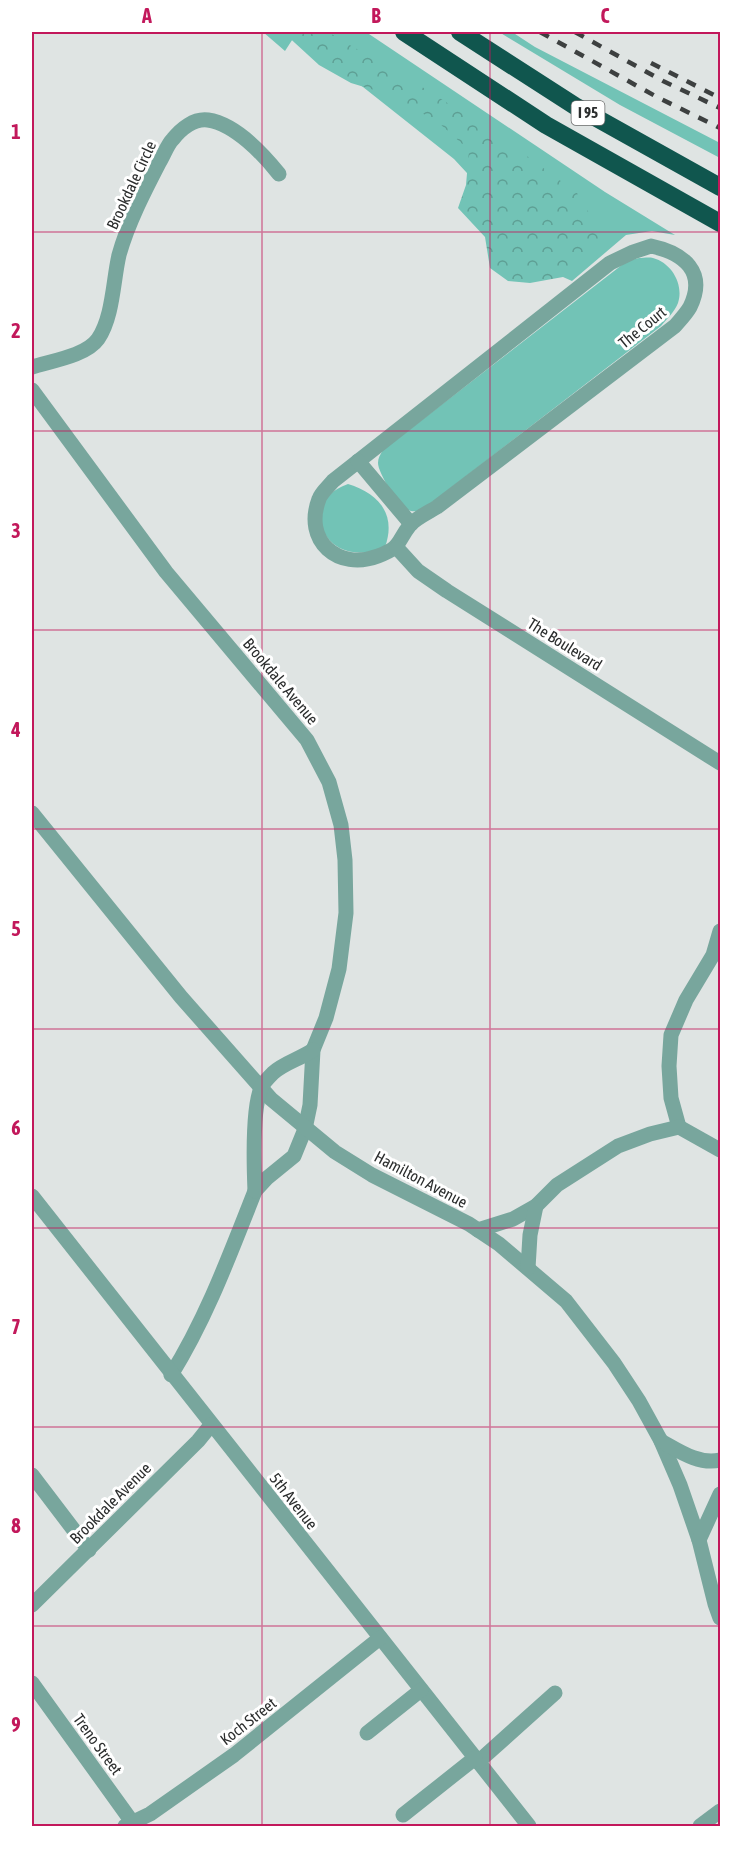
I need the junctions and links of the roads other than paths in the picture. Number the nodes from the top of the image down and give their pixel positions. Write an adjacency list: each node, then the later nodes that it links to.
1 (404, 32): 5 (highway, I 95)
2 (460, 32): 4 (highway, I 95)
3 (279, 174): 6 (street, Brookdale Circle)
4 (720, 188)
5 (720, 224)
6 (32, 367)
7 (32, 390): 14 (street, Brookdale Avenue)
8 (358, 461): 9 (street); 9 (street, The Court); 10 (street, The Court)
9 (411, 524): 10 (street, The Court)
10 (397, 548): 11 (street, The Boulevard)
11 (720, 763)
12 (32, 813): 15 (street, Hamilton Avenue)
13 (720, 931): 16 (street)
14 (313, 1050): 15 (street); 17 (street, Brookdale Avenue)
15 (261, 1088): 17 (street, Hamilton Avenue); 19 (street, Brookdale Avenue)
16 (679, 1126): 18 (street); 21 (street)
17 (305, 1129): 19 (street, Brookdale Avenue); 22 (street, Hamilton Avenue)
18 (720, 1150)
19 (255, 1191): 24 (street, Brookdale Avenue)
20 (32, 1196): 24 (street, 5th Avenue)
21 (536, 1206): 22 (street); 23 (street)
22 (478, 1230): 23 (street, Hamilton Avenue)
23 (528, 1269): 26 (street, Hamilton Avenue)
24 (171, 1375): 25 (street, 5th Avenue)
25 (211, 1425): 31 (street, Brookdale Avenue); 34 (street, 5th Avenue)
26 (661, 1441): 27 (street); 30 (street, Hamilton Avenue)
27 (720, 1460)
28 (32, 1475): 31 (street)
29 (720, 1494): 30 (street)
30 (699, 1540): 33 (street, Hamilton Avenue)
31 (89, 1550): 32 (street, Brookdale Avenue)
32 (32, 1605)
33 (720, 1618)
34 (380, 1638): 36 (street, 5th Avenue); 42 (street, Koch Street)
35 (32, 1683): 42 (street, Treno Street)
36 (421, 1690): 38 (street); 39 (street, 5th Avenue)
37 (555, 1693): 39 (street)
38 (368, 1732)
39 (476, 1760): 41 (street); 43 (street, 5th Avenue)
40 (720, 1811): 44 (street)
41 (403, 1815)
42 (131, 1825)
43 (528, 1826)
44 (700, 1827)

